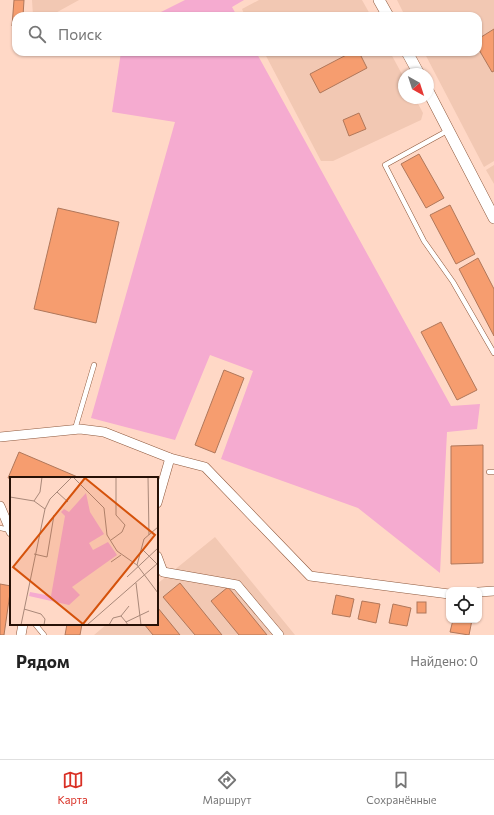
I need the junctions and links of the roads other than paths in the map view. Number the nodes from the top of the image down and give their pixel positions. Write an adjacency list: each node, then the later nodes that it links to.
1 (379, 0): 2 (street)
2 (386, 12)
3 (409, 56): 4 (street)
4 (416, 68)
5 (434, 102): 6 (street)
6 (449, 130): 7 (street); 8 (lane)
7 (494, 218)
8 (494, 353)
9 (94, 365): 10 (lane)
10 (75, 429): 11 (street); 12 (street)
11 (0, 437)
12 (170, 458): 13 (street); 21 (street)
13 (158, 500)
14 (0, 506): 16 (street)
15 (0, 528): 17 (lane)
16 (10, 529)
17 (10, 531)
18 (158, 558): 26 (street)
19 (482, 592): 20 (street)
20 (494, 592)
21 (446, 594)
22 (23, 625): 24 (street)
23 (36, 625): 25 (lane)
24 (21, 635)
25 (44, 635)
26 (279, 635)

